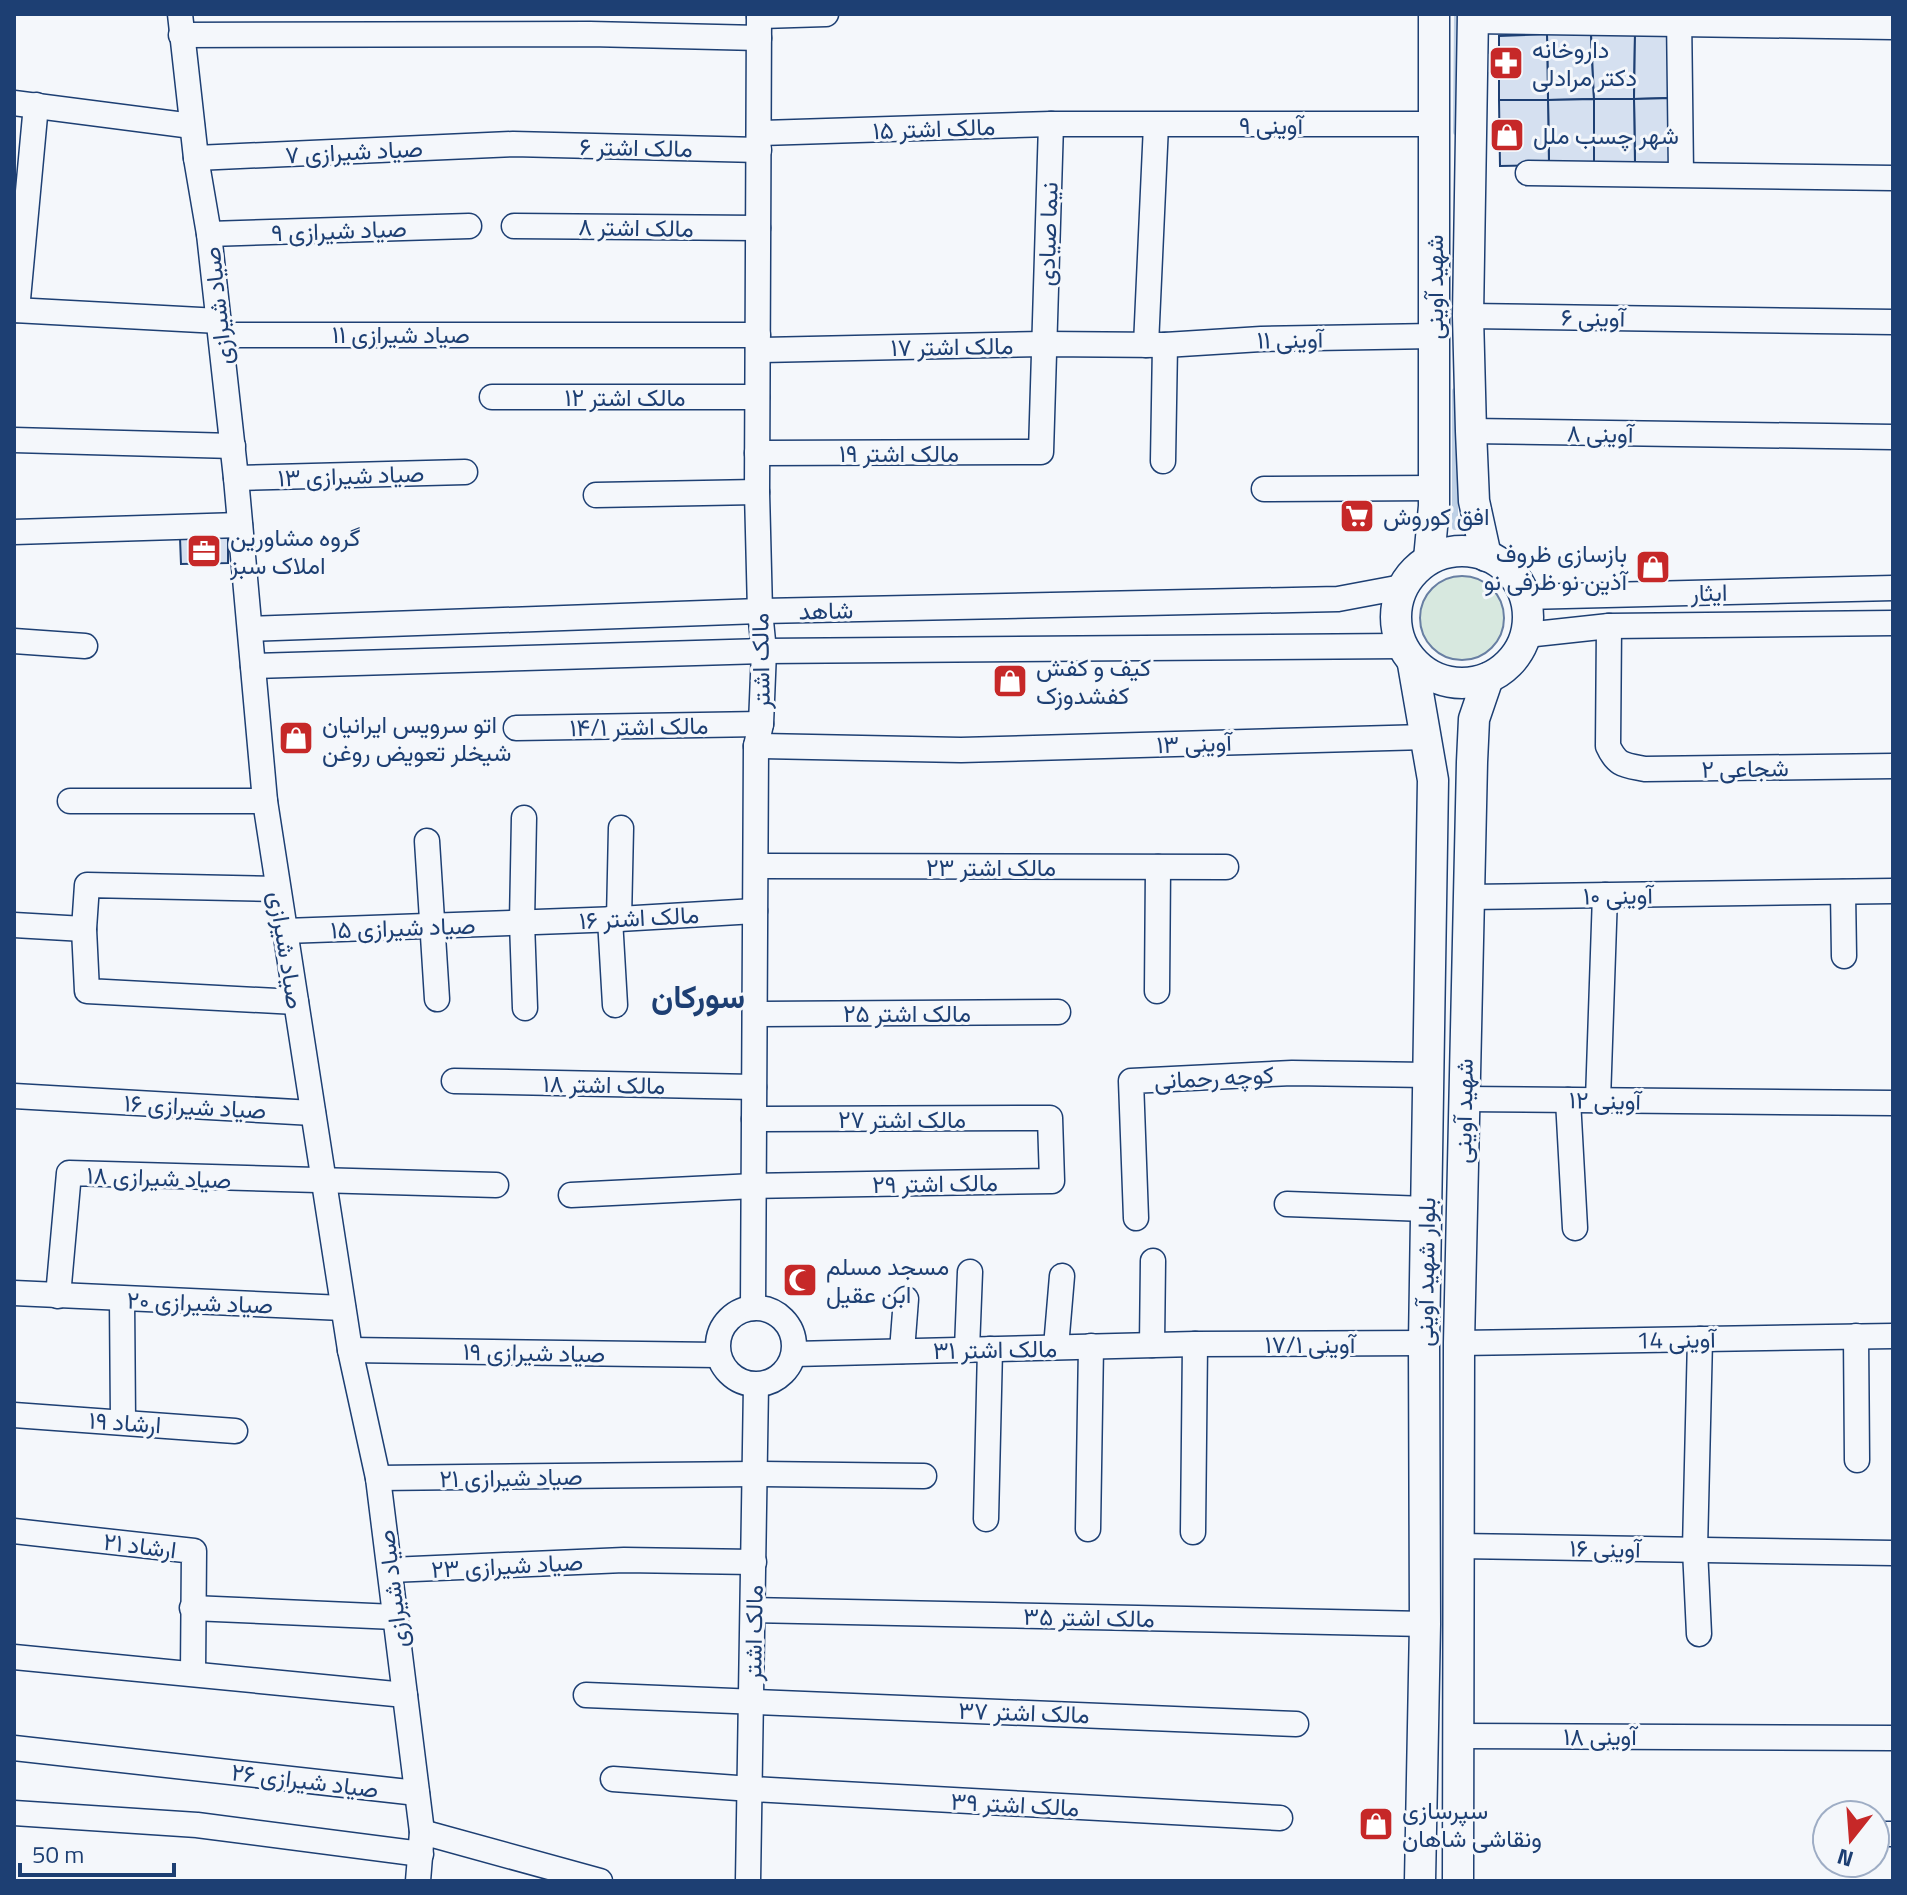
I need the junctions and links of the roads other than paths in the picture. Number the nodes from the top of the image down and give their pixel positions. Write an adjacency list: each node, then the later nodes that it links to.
1 (826, 14): 6 (street)
2 (1434, 14): 11 (main road, شهید آوینی)
3 (1472, 18): 4 (street); 26 (main road, شهید آوینی)
4 (1679, 20): 5 (street); 19 (street)
5 (1776, 20): 8 (street)
6 (759, 23): 7 (street); 15 (street, مالک اشتر)
7 (180, 24): 14 (street, صیاد شیرازی)
8 (1893, 27)
9 (25, 104): 14 (street); 25 (street)
10 (1051, 124): 12 (street, مالک اشتر ۱۵); 15 (street, مالک اشتر ۱۵); 31 (street, نیما صیادی)
11 (1434, 124): 13 (street, ۹ آوینی); 29 (main road, شهید آوینی)
12 (1109, 125): 13 (street, ۹ آوینی)
13 (1156, 125): 32 (street)
14 (192, 126): 17 (street, صیاد شیرازی)
15 (759, 142): 16 (street, مالک اشتر ۶); 23 (street, مالک اشتر)
16 (513, 144): 17 (street, صیاد شیرازی ۷)
17 (196, 158): 24 (street, صیاد شیرازی)
18 (1528, 173): 19 (street)
19 (1681, 174): 20 (street)
20 (1893, 178)
21 (469, 226): 24 (street, صیاد شیرازی ۹)
22 (514, 226): 23 (street, مالک اشتر ۸)
23 (758, 228): 30 (street, مالک اشتر)
24 (209, 234): 28 (street, صیاد شیرازی)
25 (15, 310): 28 (street, صیاد شیرازی ۱۱)
26 (1468, 316): 27 (street, ۶ آوینی); 35 (main road, شهید آوینی)
27 (1893, 322)
28 (220, 328): 30 (street, صیاد شیرازی ۱۱); 38 (street, صیاد شیرازی)
29 (1434, 336): 32 (street, ۱۱ آوینی); 44 (main road, شهید آوینی)
30 (758, 343): 31 (street, مالک اشتر ۱۷); 34 (street, مالک اشتر)
31 (1043, 344): 32 (street, مالک اشتر ۱۷); 39 (street, نیما صیادی)
32 (1156, 345): 41 (street)
33 (492, 397): 34 (street, مالک اشتر ۱۲)
34 (757, 397): 40 (street, مالک اشتر)
35 (1471, 431): 36 (street, ۸ آوینی); 50 (main road, شهید آوینی)
36 (1893, 437)
37 (14, 440): 38 (street)
38 (233, 446): 43 (street, صیاد شیرازی)
39 (1041, 452): 40 (street, مالک اشتر ۱۹)
40 (757, 453): 46 (street, مالک اشتر)
41 (1163, 461)
42 (465, 472): 43 (street, صیاد شیرازی ۱۳)
43 (236, 478): 48 (street, صیاد شیرازی)
44 (1435, 488): 45 (street); 51 (main road, شهید آوینی)
45 (1264, 489)
46 (757, 492): 47 (street); 55 (street, مالک اشتر)
47 (596, 495)
48 (240, 525): 49 (street); 58 (street, صیاد شیرازی)
49 (14, 532)
50 (1486, 556): 51 (main road); 54 (main road)
51 (1429, 559): 52 (main road)
52 (1402, 587): 55 (street, شاهد); 63 (main road)
53 (1893, 588): 54 (street, ایثار)
54 (1525, 597): 59 (main road)
55 (760, 611): 58 (street, شاهد); 62 (street, مالک اشتر)
56 (1893, 623): 57 (street, ایثار)
57 (1609, 626): 59 (street, ایثار); 70 (street, شجاعی ۲)
58 (250, 629): 64 (street, صیاد شیرازی)
59 (1526, 635): 65 (main road)
60 (14, 641): 61 (street)
61 (85, 646)
62 (764, 651): 63 (street, شاهد); 64 (street, شاهد); 67 (street, مالک اشتر)
63 (1407, 655): 65 (main road); 68 (main road, بلوار شهید آوینی)
64 (253, 666): 72 (street, صیاد شیرازی)
65 (1488, 678): 83 (main road, شهید آوینی)
66 (516, 728): 67 (street, مالک اشتر ۱۴/۱)
67 (759, 735): 69 (street, مالک اشتر ۱۴/۱); 76 (street, مالک اشتر)
68 (1426, 737): 69 (street, آوینی ۱۳); 99 (main road, بلوار شهید آوینی)
69 (961, 750)
70 (1893, 766)
71 (70, 801): 72 (street)
72 (265, 801): 79 (street, صیاد شیرازی)
73 (524, 818): 86 (street)
74 (621, 828): 85 (street)
75 (427, 841): 88 (street)
76 (756, 866): 77 (street, مالک اشتر ۲۳); 84 (street, مالک اشتر)
77 (1158, 867): 78 (street, مالک اشتر ۲۳); 92 (street)
78 (1226, 867)
79 (278, 889): 89 (street); 90 (street, صیاد شیرازی)
80 (1893, 891): 81 (street, ۱۰ آوینی)
81 (1843, 892): 82 (street, ۱۰ آوینی); 91 (street)
82 (1605, 895): 83 (street, ۱۰ آوینی); 105 (street)
83 (1468, 897): 103 (main road, شهید آوینی)
84 (755, 911): 85 (street, مالک اشتر ۱۶); 98 (street, مالک اشتر)
85 (615, 919): 86 (street, مالک اشتر ۱۶); 95 (street)
86 (522, 922): 88 (street, صیاد شیرازی ۱۵); 96 (street)
87 (14, 925): 89 (street)
88 (433, 925): 90 (street, صیاد شیرازی ۱۵); 93 (street)
89 (84, 929): 94 (street)
90 (285, 931): 94 (street, صیاد شیرازی)
91 (1844, 956)
92 (1157, 991)
93 (437, 999)
94 (296, 1002): 107 (street, صیاد شیرازی)
95 (615, 1005)
96 (525, 1008)
97 (1058, 1012): 98 (street, مالک اشتر ۲۵)
98 (755, 1014): 101 (street, مالک اشتر)
99 (1428, 1075): 115 (main road, بلوار شهید آوینی); 116 (street, کوچه رحمانی)
100 (454, 1081): 101 (street, مالک اشتر ۱۸)
101 (754, 1087): 109 (street, مالک اشتر)
102 (14, 1096): 107 (street, صیاد شیرازی ۱۶)
103 (1463, 1099): 104 (street, ۱۲ آوینی); 131 (main road, شهید آوینی)
104 (1568, 1100): 105 (street, ۱۲ آوینی); 117 (street)
105 (1598, 1100): 106 (street, ۱۲ آوینی)
106 (1893, 1103)
107 (313, 1113): 110 (street, صیاد شیرازی)
108 (1050, 1118): 109 (street, مالک اشتر ۲۷); 112 (street, مالک اشتر ۲۹)
109 (754, 1119): 112 (street, مالک اشتر)
110 (324, 1182): 111 (street); 122 (street, صیاد شیرازی ۱۸); 125 (street, صیاد شیرازی)
111 (496, 1185)
112 (754, 1186): 113 (street); 126 (street, مالک اشتر)
113 (571, 1195)
114 (1287, 1204): 115 (street)
115 (1426, 1209): 130 (main road, بلوار شهید آوینی)
116 (1136, 1218)
117 (1575, 1228)
118 (1153, 1261): 133 (street)
119 (970, 1272): 136 (street)
120 (1062, 1276): 135 (street)
121 (14, 1293): 122 (street, صیاد شیرازی ۲۰)
122 (58, 1296): 123 (street, صیاد شیرازی ۲۰)
123 (122, 1299): 125 (street, صیاد شیرازی ۲۰); 143 (street)
124 (906, 1299): 138 (street)
125 (343, 1308): 137 (street, صیاد شیرازی)
126 (753, 1308): 139 (street); 140 (street)
127 (1856, 1336): 128 (street, آوینی 14); 129 (street, آوینی 14); 145 (street)
128 (1893, 1336)
129 (1700, 1339): 131 (street, آوینی 14); 154 (street)
130 (1424, 1343): 132 (street, آوینی ۱۷/۱); 161 (main road, بلوار شهید آوینی)
131 (1459, 1343): 153 (main road, شهید آوینی)
132 (1195, 1344): 133 (street, مالک اشتر ۳۱); 152 (street)
133 (1152, 1345): 134 (street, مالک اشتر ۳۱)
134 (1091, 1346): 135 (street, مالک اشتر ۳۱); 150 (street)
135 (1056, 1347): 136 (street, مالک اشتر ۳۱)
136 (978, 1349): 138 (street, مالک اشتر ۳۱); 149 (street)
137 (350, 1350): 140 (street, صیاد شیرازی ۱۹); 148 (street, صیاد شیرازی)
138 (902, 1351): 139 (street, مالک اشتر ۳۱)
139 (794, 1354): 141 (street)
140 (718, 1355): 141 (street)
141 (756, 1385): 146 (street, مالک اشتر)
142 (14, 1415): 143 (street, ارشاد ۱۹)
143 (123, 1421): 144 (street, ارشاد ۱۹)
144 (235, 1431)
145 (1857, 1460)
146 (755, 1474): 147 (street, صیاد شیرازی ۲۱); 148 (street, صیاد شیرازی ۲۱); 156 (street, مالک اشتر)
147 (924, 1476)
148 (378, 1478): 157 (street, صیاد شیرازی)
149 (986, 1519)
150 (1088, 1529)
151 (14, 1531): 158 (street, ارشاد ۲۱)
152 (1193, 1532)
153 (1458, 1546): 154 (street, ۱۶ آوینی); 169 (main road)
154 (1695, 1549): 155 (street, ۱۶ آوینی); 162 (street)
155 (1893, 1553)
156 (754, 1562): 157 (street, صیاد شیرازی ۲۳); 159 (street, مالک اشتر)
157 (390, 1570): 160 (street, صیاد شیرازی)
158 (192, 1608): 160 (street); 164 (street, ارشاد ۲۱)
159 (754, 1610): 161 (street, مالک اشتر ۳۵); 167 (street, مالک اشتر)
160 (395, 1617): 165 (street, صیاد شیرازی)
161 (1425, 1624): 181 (main road, بلوار شهید آوینی)
162 (1699, 1634)
163 (14, 1657): 164 (street)
164 (193, 1673): 165 (street)
165 (405, 1695): 174 (street, صیاد شیرازی)
166 (586, 1695): 167 (street, مالک اشتر ۳۷)
167 (753, 1701): 168 (street, مالک اشتر ۳۷); 173 (street, مالک اشتر)
168 (1296, 1724)
169 (1457, 1736): 170 (street, ۱۸ آوینی); 182 (main road)
170 (1893, 1738)
171 (14, 1748): 174 (street, صیاد شیرازی ۲۶)
172 (613, 1779): 173 (street, مالک اشتر ۳۹)
173 (751, 1789): 176 (street, مالک اشتر ۳۹); 180 (street, مالک اشتر)
174 (417, 1793): 177 (street, صیاد شیرازی)
175 (14, 1813): 177 (street)
176 (1280, 1818)
177 (421, 1843): 178 (street, صیاد شیرازی); 179 (street)
178 (418, 1881)
179 (600, 1881)
180 (748, 1881)
181 (1420, 1881)
182 (1458, 1881)

